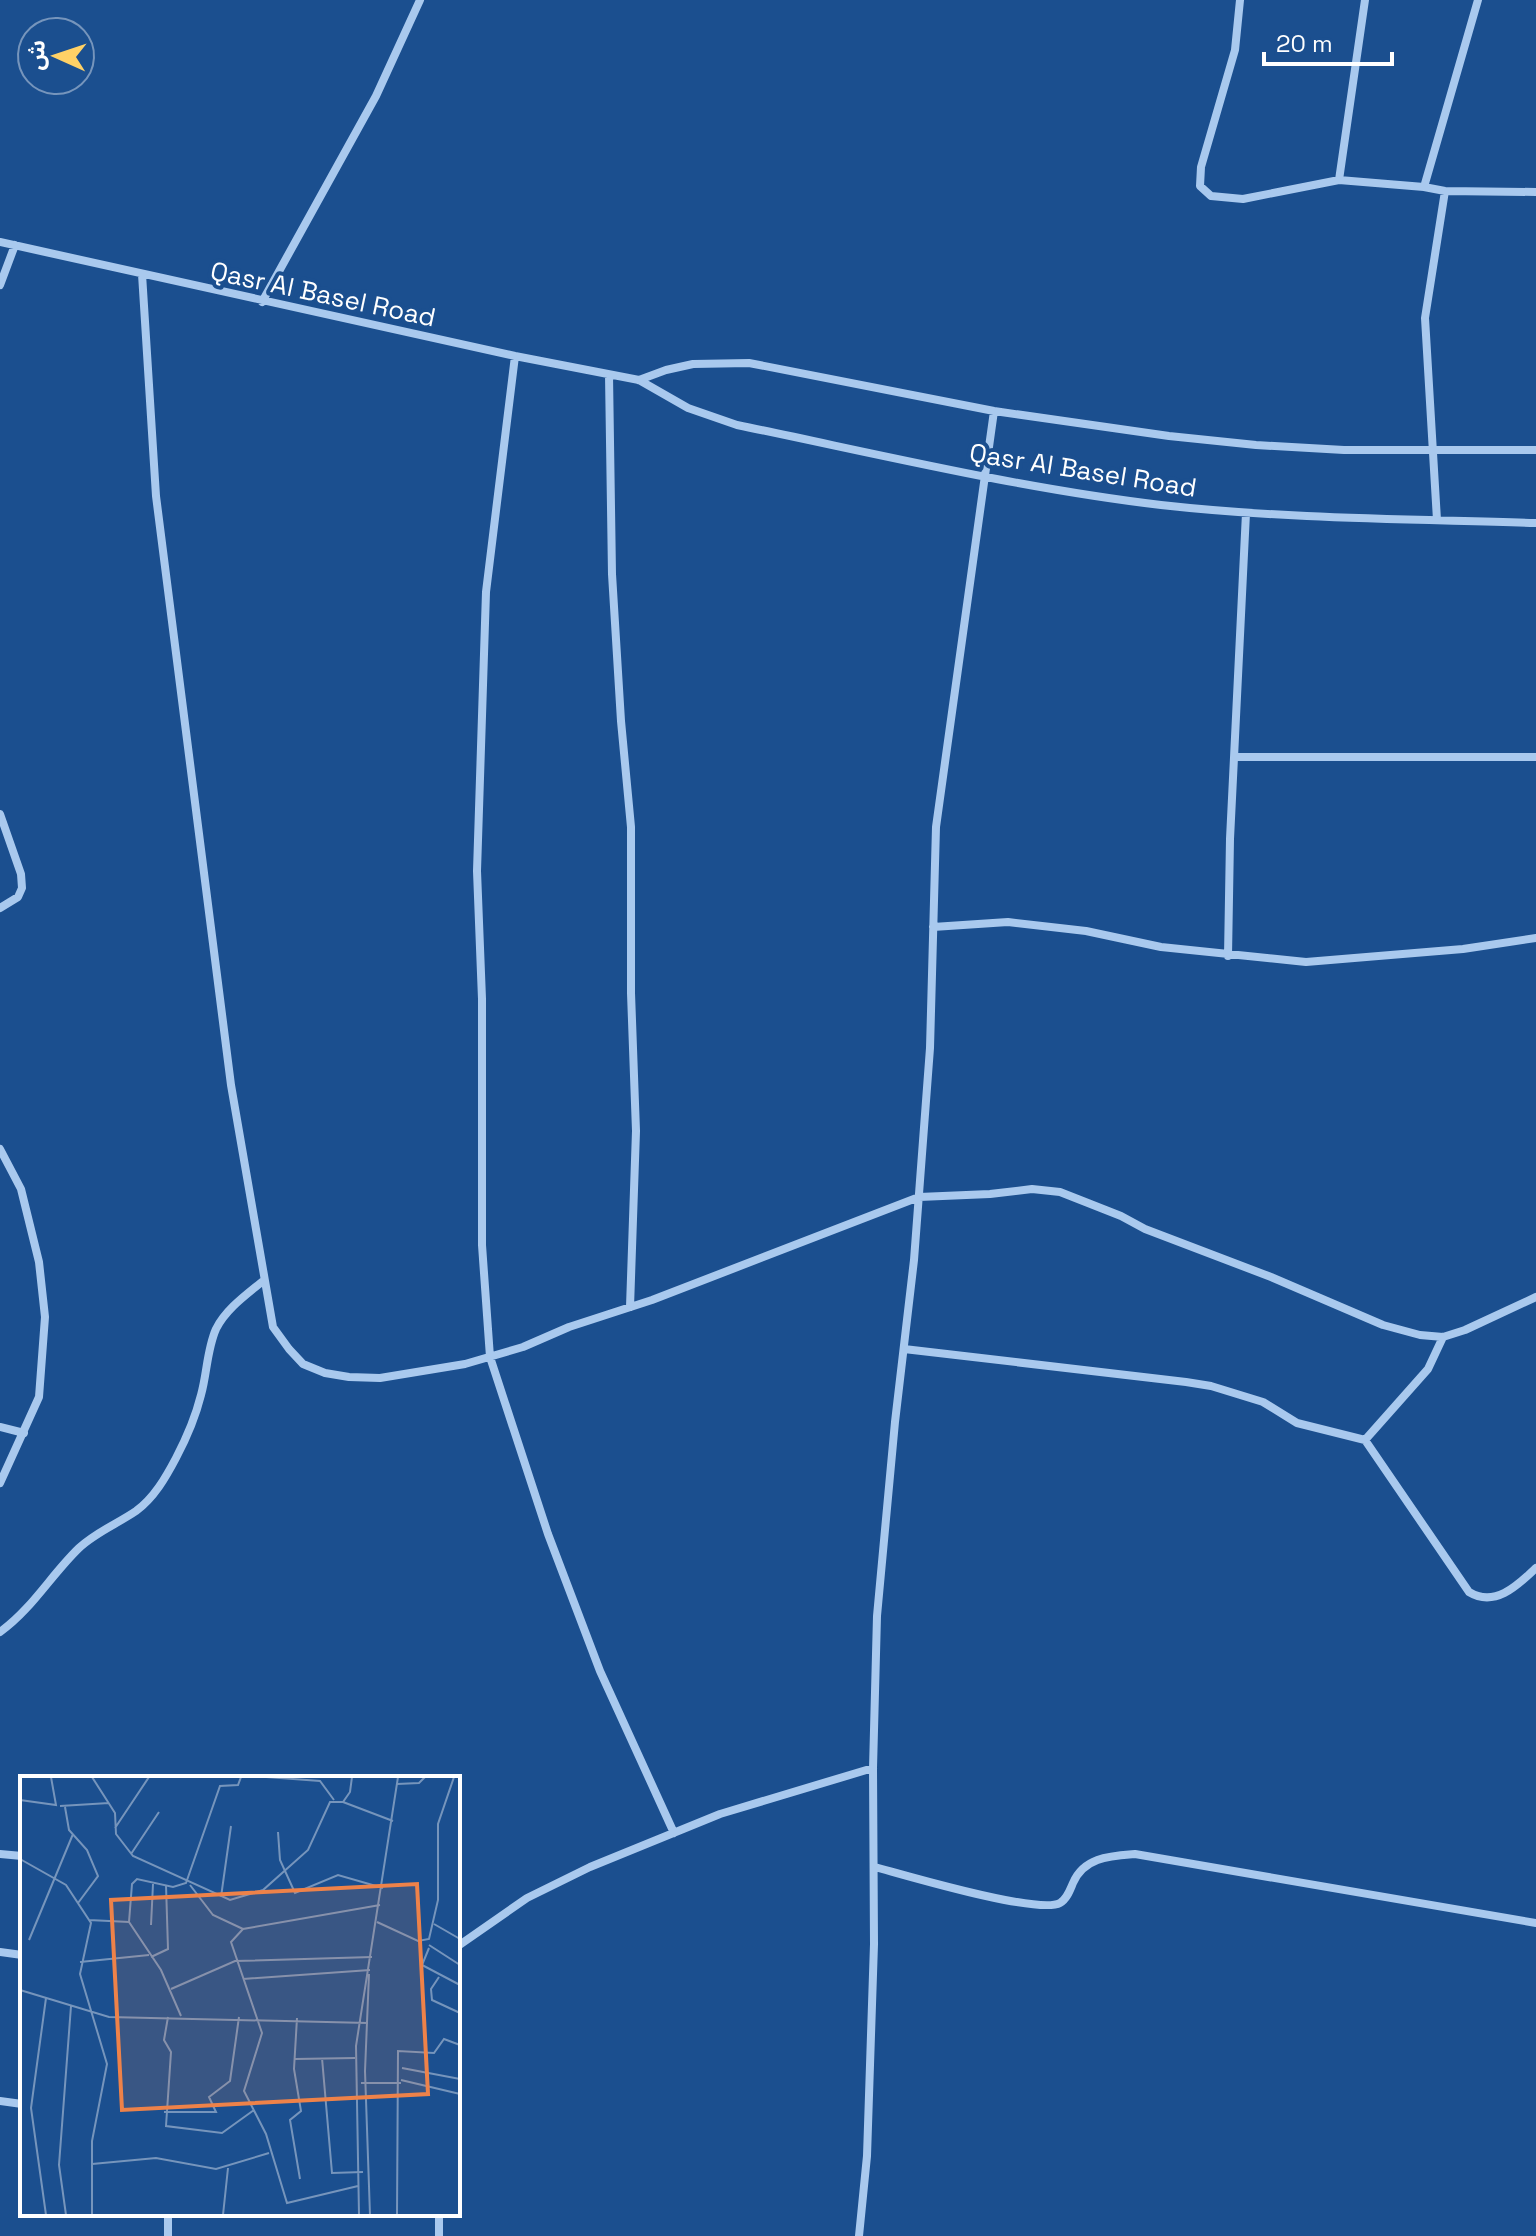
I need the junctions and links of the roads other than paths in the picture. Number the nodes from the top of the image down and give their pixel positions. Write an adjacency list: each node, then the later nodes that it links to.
1 (420, 0): 13 (street)
2 (1240, 0): 5 (street)
3 (1365, 0): 5 (street)
4 (1478, 0): 6 (street)
5 (1339, 180): 6 (street)
6 (1424, 187): 7 (street)
7 (1445, 191): 8 (street); 18 (street)
8 (1536, 192)
9 (0, 242): 10 (street, Qasr Al Basel Road)
10 (15, 245): 11 (street, Qasr Al Basel Road); 12 (street)
11 (142, 274): 13 (street, Qasr Al Basel Road); 33 (street)
12 (0, 285)
13 (262, 302): 14 (street, Qasr Al Basel Road)
14 (515, 356): 15 (street, Qasr Al Basel Road); 38 (street)
15 (609, 375): 16 (street, Qasr Al Basel Road); 35 (street)
16 (639, 380): 17 (street, Qasr Al Basel Road); 20 (street, Qasr Al Basel Road)
17 (994, 411): 18 (street, Qasr Al Basel Road); 20 (street)
18 (1433, 449): 19 (street, Qasr Al Basel Road); 22 (street)
19 (1536, 450)
20 (984, 475): 21 (street, Qasr Al Basel Road); 28 (street)
21 (1246, 513): 22 (street, Qasr Al Basel Road); 24 (street)
22 (1437, 520): 23 (street, Qasr Al Basel Road)
23 (1536, 523)
24 (1235, 757): 25 (street); 30 (street)
25 (1536, 757)
26 (0, 814): 27 (street)
27 (0, 908)
28 (933, 927): 30 (street); 32 (street)
29 (1536, 938): 30 (street)
30 (1228, 956)
31 (0, 1149): 40 (street)
32 (919, 1197): 35 (street); 36 (street); 37 (street)
33 (263, 1281): 38 (street); 44 (street)
34 (1536, 1297): 36 (street)
35 (630, 1307): 38 (street)
36 (1443, 1337): 41 (street)
37 (904, 1349): 41 (street); 45 (street)
38 (490, 1357): 46 (street)
39 (0, 1427): 40 (street)
40 (24, 1433): 42 (street)
41 (1365, 1440): 43 (street)
42 (0, 1483)
43 (1536, 1568)
44 (0, 1632)
45 (873, 1768): 46 (street); 49 (street)
46 (674, 1833): 51 (street)
47 (0, 1854): 48 (street)
48 (20, 1856)
49 (875, 1867): 50 (street); 56 (street)
50 (1536, 1923)
51 (460, 1945)
52 (0, 1952): 53 (street)
53 (20, 1955)
54 (0, 2101): 55 (street)
55 (20, 2104)
56 (859, 2236)

